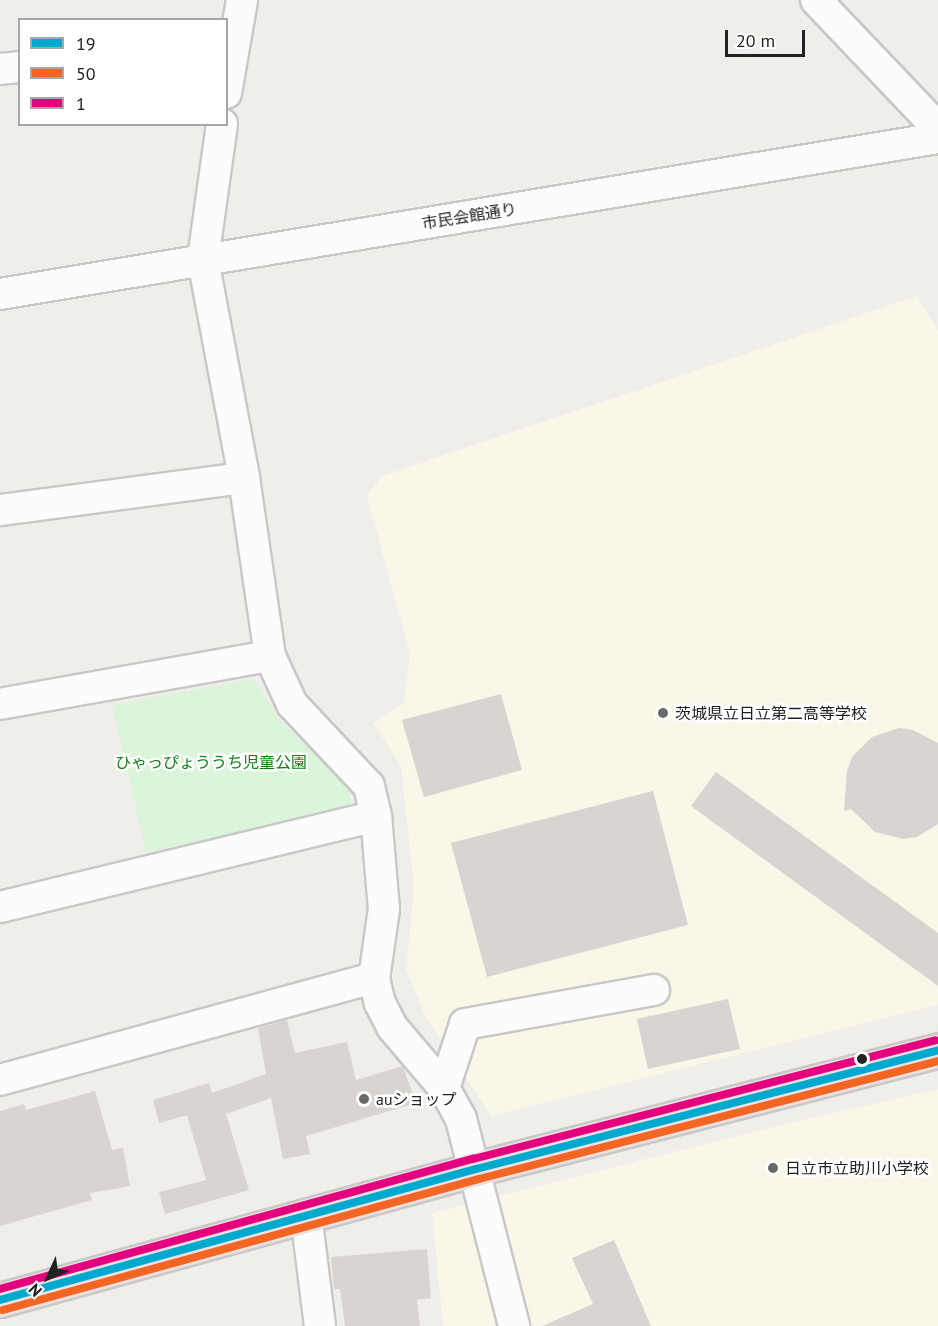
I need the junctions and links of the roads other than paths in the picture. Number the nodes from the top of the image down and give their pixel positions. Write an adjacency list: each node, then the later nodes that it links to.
1 (242, 0): 3 (street)
2 (816, 0): 8 (street)
3 (230, 50): 6 (street)
4 (18, 67): 5 (street)
5 (0, 69)
6 (228, 72)
7 (222, 126): 10 (street)
8 (938, 128)
9 (938, 138): 10 (street, 市民会館通り)
10 (203, 260): 11 (street, 市民会館通り); 12 (street)
11 (0, 294)
12 (244, 478): 13 (street); 14 (street)
13 (0, 510)
14 (270, 656): 15 (street); 16 (street)
15 (0, 704)
16 (376, 816): 17 (street); 18 (street)
17 (0, 907)
18 (374, 978): 21 (street); 22 (street)
19 (654, 990): 22 (street)
20 (938, 1050): 23 (highway)
21 (0, 1080)
22 (444, 1088): 23 (street)
23 (476, 1168): 24 (highway); 27 (street)
24 (306, 1215): 25 (highway); 26 (street)
25 (0, 1300)
26 (320, 1326)
27 (514, 1326)

